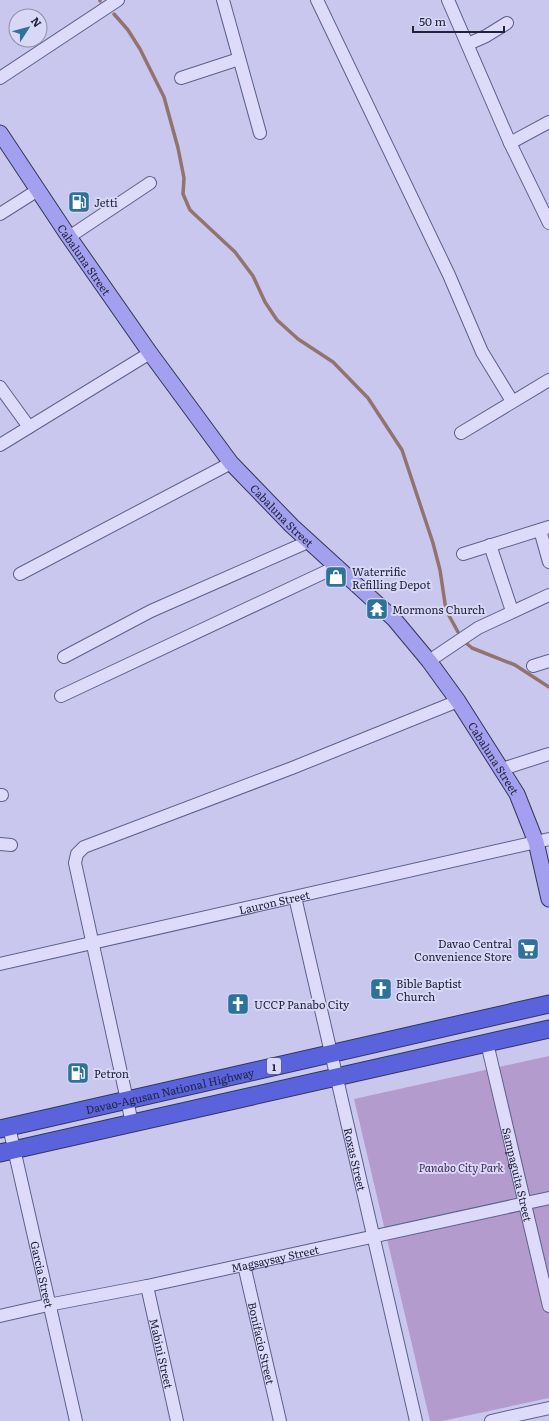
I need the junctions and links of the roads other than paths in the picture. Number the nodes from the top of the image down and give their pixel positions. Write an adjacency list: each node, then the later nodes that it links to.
1 (118, 0): 8 (street)
2 (223, 0): 7 (street)
3 (317, 0): 22 (street)
4 (448, 0): 6 (street)
5 (507, 23): 6 (street)
6 (468, 44): 13 (street)
7 (239, 59): 9 (street); 12 (street)
8 (0, 78)
9 (181, 78)
10 (549, 122): 13 (street)
11 (0, 133): 15 (main road, Cabaluna Street)
12 (260, 133)
13 (510, 143): 17 (street)
14 (150, 183): 18 (street)
15 (38, 190): 16 (street); 18 (main road, Cabaluna Street)
16 (0, 214)
17 (549, 223)
18 (69, 237): 19 (main road, Cabaluna Street)
19 (150, 353): 23 (street); 26 (main road, Cabaluna Street)
20 (549, 380): 22 (street)
21 (0, 387): 23 (street)
22 (512, 402): 24 (street)
23 (29, 427): 25 (street)
24 (460, 433)
25 (0, 445)
26 (231, 463): 28 (main road, Cabaluna Street); 33 (street)
27 (544, 528): 29 (street); 31 (street)
28 (310, 541): 32 (main road, Cabaluna Street); 36 (street)
29 (490, 545): 30 (street); 35 (street)
30 (463, 554)
31 (549, 562)
32 (338, 566): 37 (main road, Cabaluna Street); 40 (street)
33 (20, 574)
34 (549, 595): 35 (street)
35 (512, 611): 37 (street)
36 (64, 657)
37 (429, 661): 41 (main road, Cabaluna Street)
38 (549, 661): 39 (street)
39 (533, 666)
40 (61, 696)
41 (458, 701): 43 (main road, Cabaluna Street); 47 (street)
42 (549, 754): 43 (street)
43 (502, 769): 44 (main road, Cabaluna Street)
44 (542, 841): 45 (street, Lauron Street); 46 (main road, Cabaluna Street)
45 (295, 897): 47 (street, Lauron Street); 53 (street, Roxas Street)
46 (549, 899)
47 (92, 943): 48 (street, Lauron Street); 55 (street)
48 (0, 964)
49 (549, 1004): 50 (highway, Davao-Agusan National Highway / 1)
50 (481, 1019): 52 (highway); 53 (highway, Davao-Agusan National Highway / 1)
51 (549, 1029): 52 (highway, Davao-Agusan National Highway / 1)
52 (487, 1043): 54 (highway, Davao-Agusan National Highway / 1); 60 (street, Sampaguita Street)
53 (331, 1054): 54 (street, Roxas Street); 55 (highway, Davao-Agusan National Highway / 1)
54 (337, 1076): 56 (highway, Davao-Agusan National Highway / 1); 61 (street, Roxas Street)
55 (127, 1100): 56 (street); 57 (highway, Davao-Agusan National Highway / 1)
56 (132, 1123): 58 (highway, Davao-Agusan National Highway / 1)
57 (4, 1128): 58 (street, Garcia Street)
58 (7, 1151): 64 (street, Garcia Street)
59 (549, 1198): 60 (street, Magsaysay Street)
60 (525, 1203): 61 (street, Magsaysay Street); 65 (street, Sampaguita Street)
61 (374, 1237): 62 (street, Magsaysay Street); 71 (street, Roxas Street)
62 (244, 1265): 63 (street, Magsaysay Street); 70 (street, Bonifacio Street)
63 (147, 1286): 64 (street, Magsaysay Street); 69 (street, Mabini Street)
64 (48, 1305): 66 (street, Magsaysay Street); 68 (street, Garcia Street)
65 (549, 1305)
66 (0, 1316)
67 (549, 1408): 72 (street)
68 (76, 1421)
69 (177, 1421)
70 (280, 1421)
71 (416, 1421)
72 (491, 1421)

